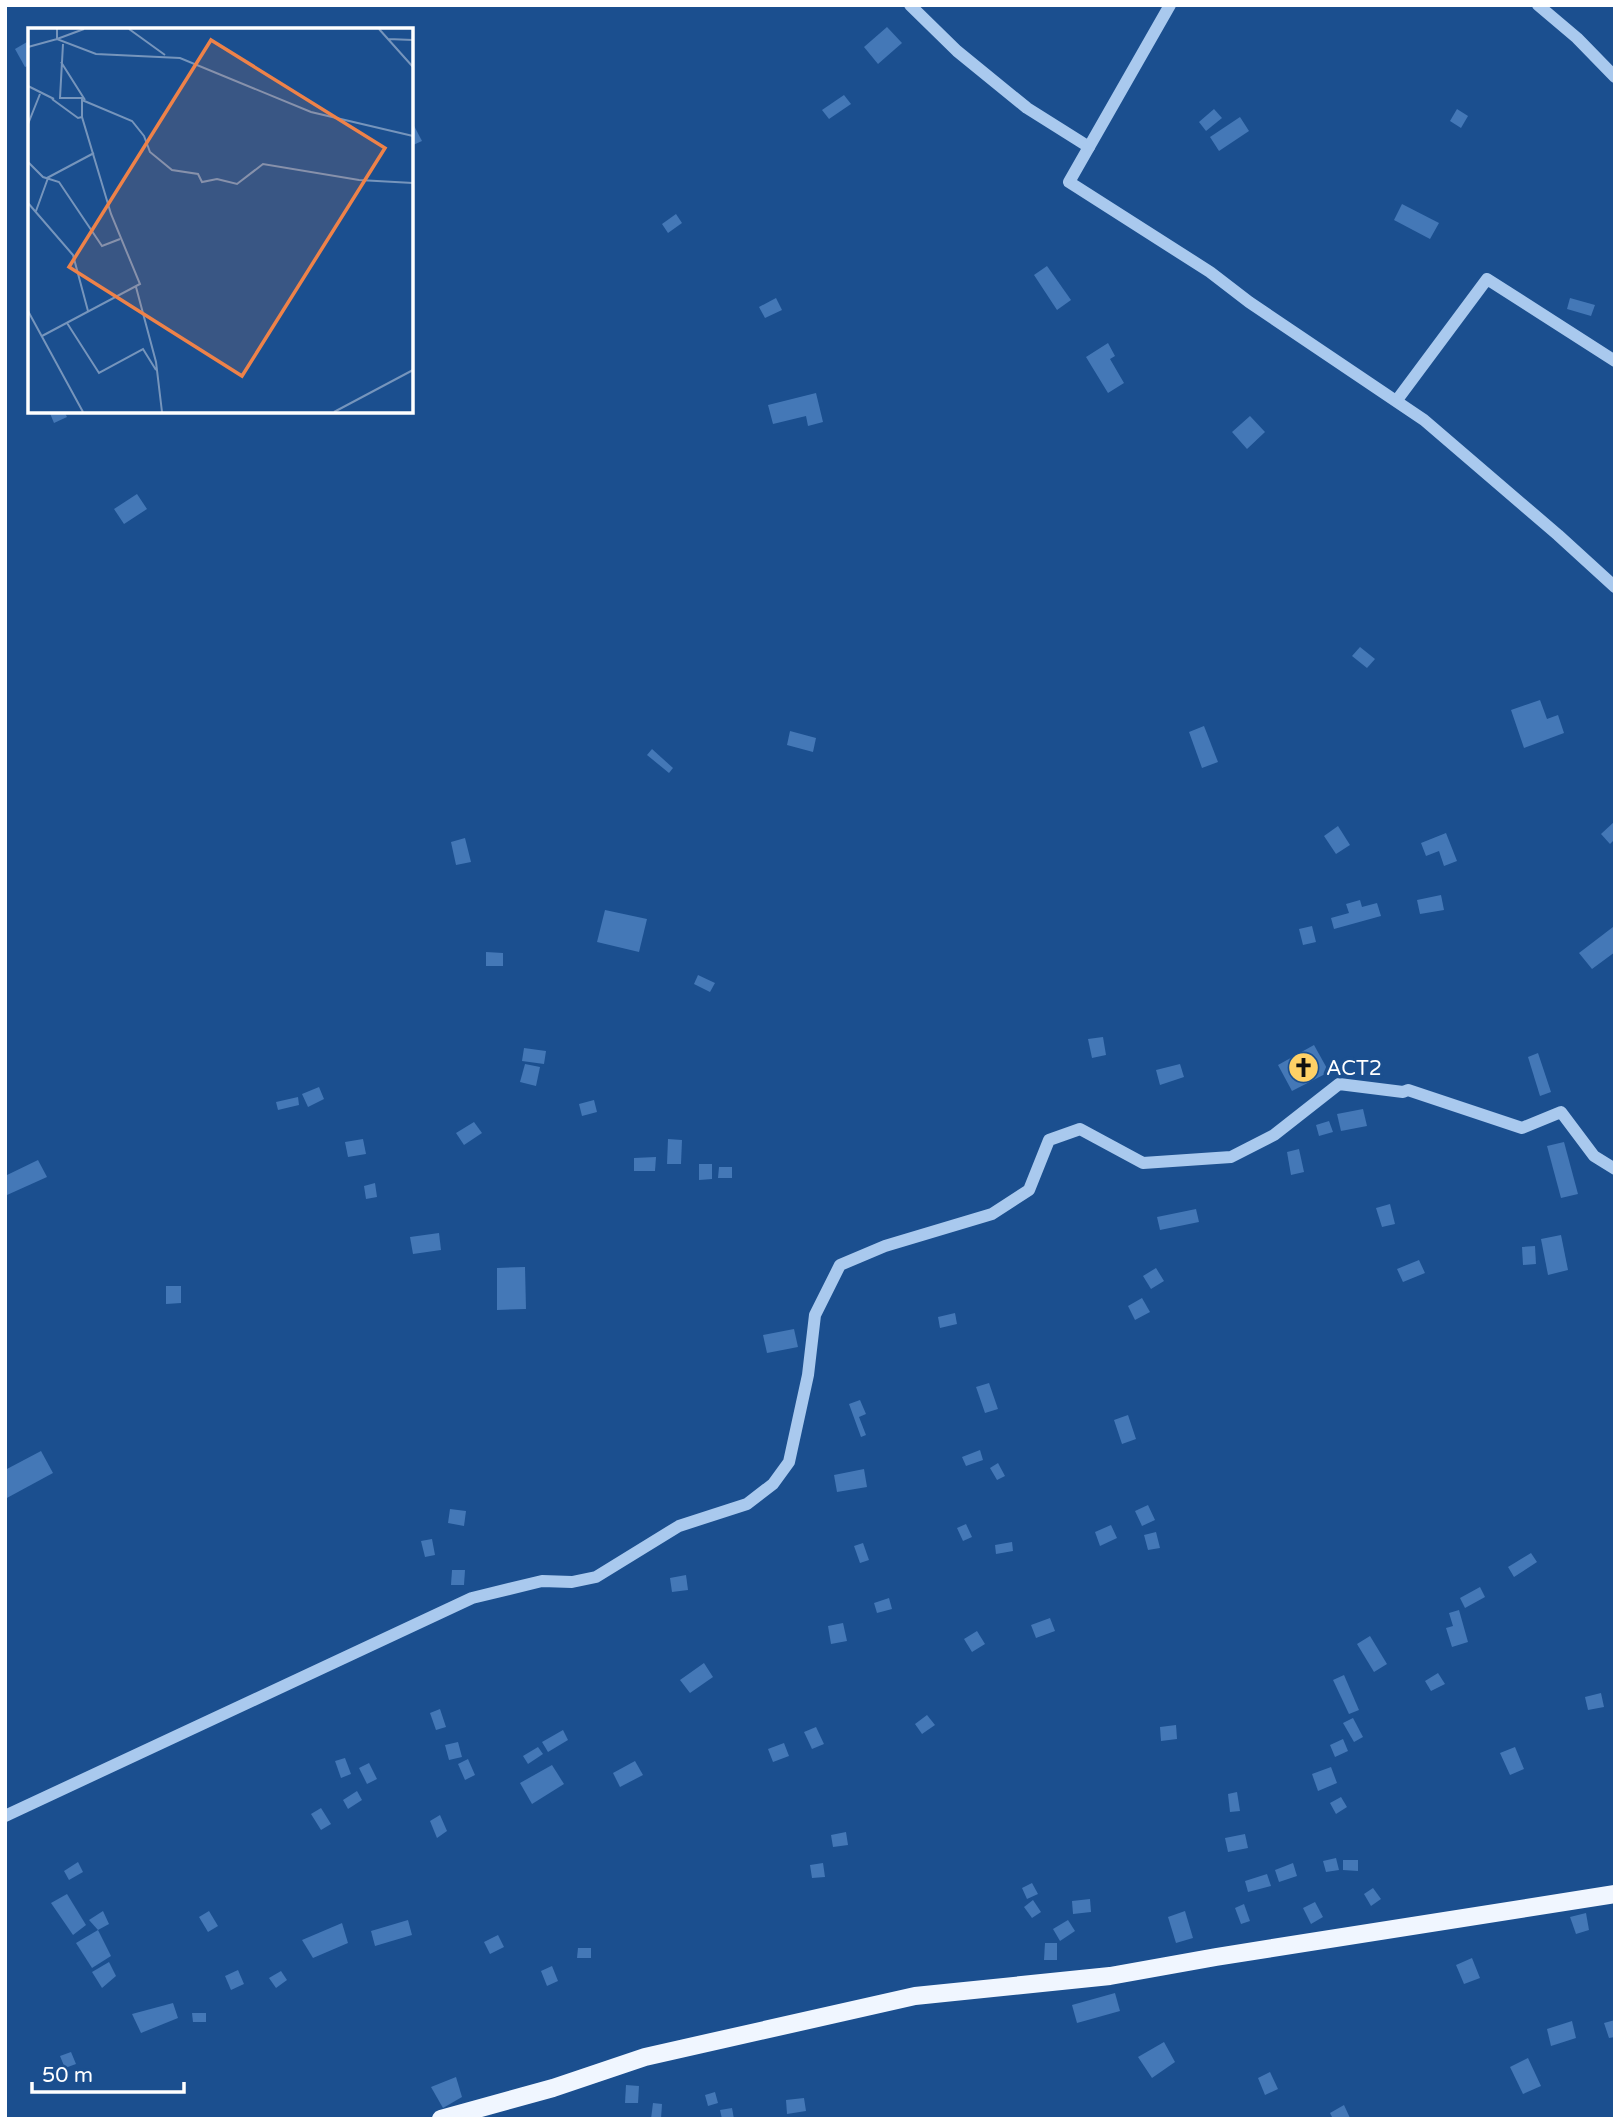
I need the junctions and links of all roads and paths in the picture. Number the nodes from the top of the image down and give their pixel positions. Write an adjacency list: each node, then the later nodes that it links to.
1 (910, 5): 5 (street)
2 (1170, 5): 5 (street)
3 (1538, 5): 4 (street)
4 (1615, 77)
5 (1089, 147): 7 (street)
6 (1615, 361): 7 (street)
7 (1397, 400): 8 (street)
8 (1615, 587)
9 (1615, 1168): 10 (street)
10 (5, 1816)
11 (1615, 1894): 12 (main road)
12 (441, 2119)

